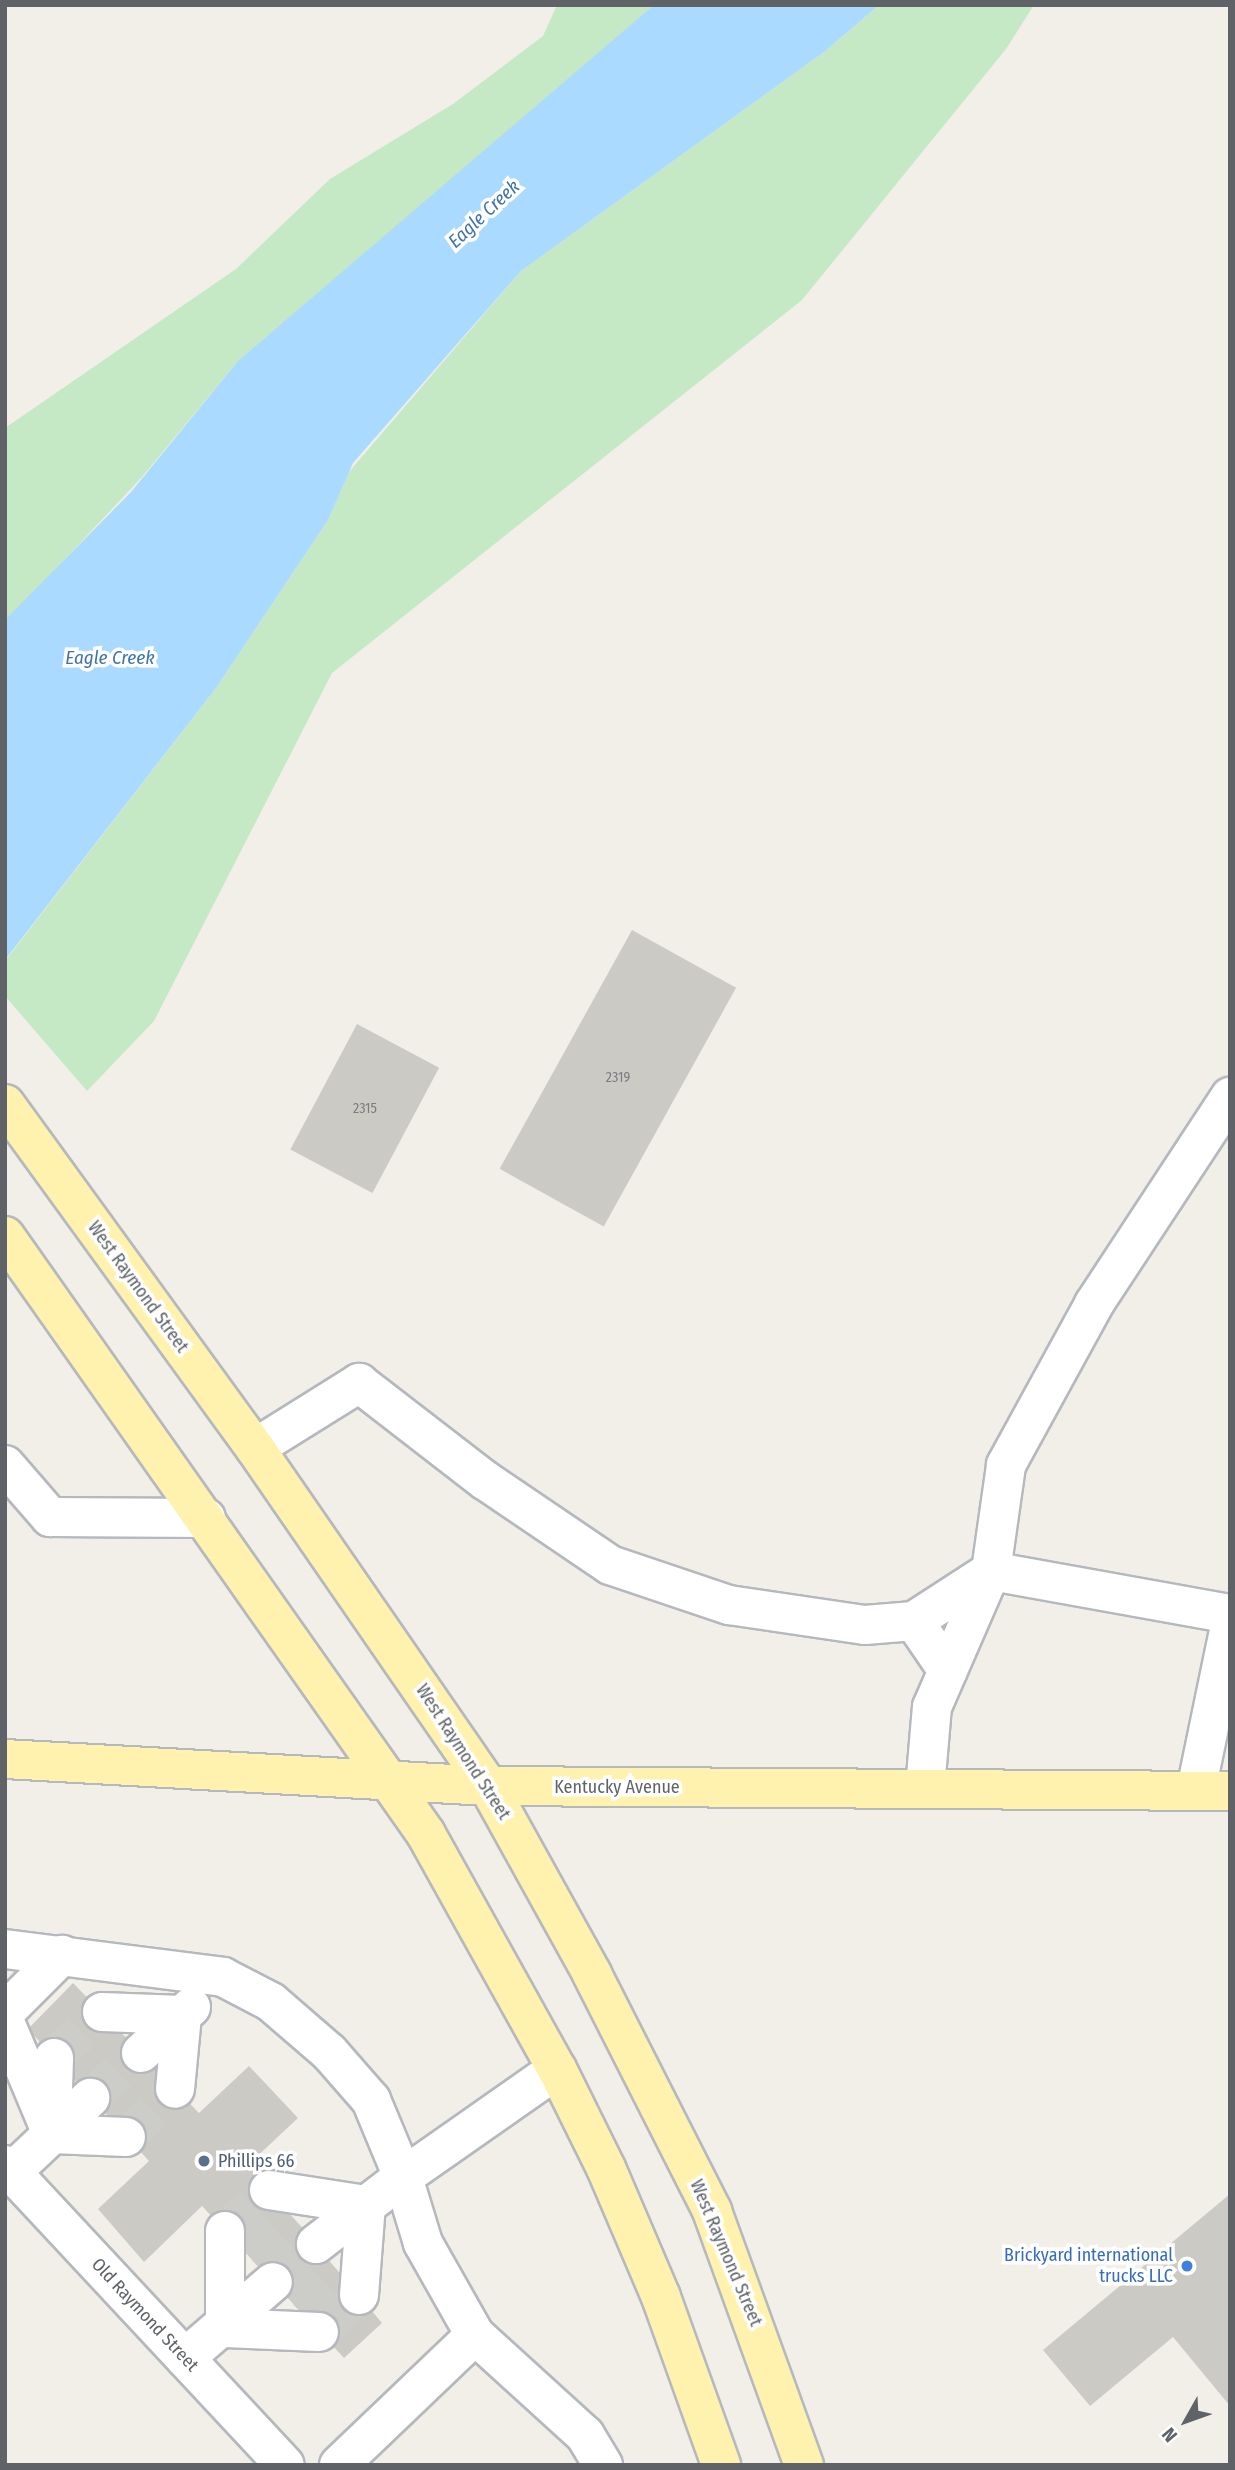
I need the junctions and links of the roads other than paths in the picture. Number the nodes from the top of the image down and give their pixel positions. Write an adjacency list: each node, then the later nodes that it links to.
1 (1230, 1097): 7 (lane)
2 (5, 1104): 4 (main road, West Raymond Street)
3 (5, 1236): 6 (main road)
4 (255, 1448): 9 (lane); 14 (main road, West Raymond Street)
5 (5, 1465): 6 (lane)
6 (206, 1518): 13 (main road)
7 (992, 1571): 8 (lane); 9 (lane); 11 (lane)
8 (1230, 1614)
9 (914, 1621): 11 (lane)
10 (1230, 1626): 16 (lane)
11 (948, 1671): 15 (lane)
12 (5, 1759): 13 (main road, Kentucky Avenue)
13 (390, 1781): 14 (main road, Kentucky Avenue); 26 (main road)
14 (488, 1786): 15 (main road, Kentucky Avenue); 45 (main road, West Raymond Street)
15 (925, 1788): 16 (main road, Kentucky Avenue)
16 (1213, 1791)
17 (5, 1950): 18 (lane)
18 (62, 1955): 19 (lane); 20 (lane)
19 (223, 1977): 22 (lane); 32 (lane)
20 (5, 2012)
21 (102, 2012): 22 (lane)
22 (182, 2015): 24 (lane); 27 (lane)
23 (5, 2022): 29 (lane)
24 (141, 2053)
25 (54, 2058): 29 (lane)
26 (557, 2069): 32 (lane); 44 (main road)
27 (175, 2089)
28 (90, 2098): 29 (lane)
29 (52, 2134): 30 (lane); 31 (lane)
30 (125, 2137)
31 (9, 2169): 40 (lane, Old Raymond Street)
32 (403, 2177): 34 (lane); 39 (lane)
33 (269, 2190): 34 (lane)
34 (366, 2205): 34 (lane); 36 (lane)
35 (225, 2231): 37 (lane)
36 (359, 2295)
37 (225, 2328): 37 (lane); 38 (lane); 40 (lane)
38 (319, 2332)
39 (475, 2335): 42 (lane); 43 (lane)
40 (185, 2358): 41 (lane, Old Raymond Street)
41 (285, 2465)
42 (339, 2465)
43 (603, 2465)
44 (721, 2465)
45 (804, 2465)

